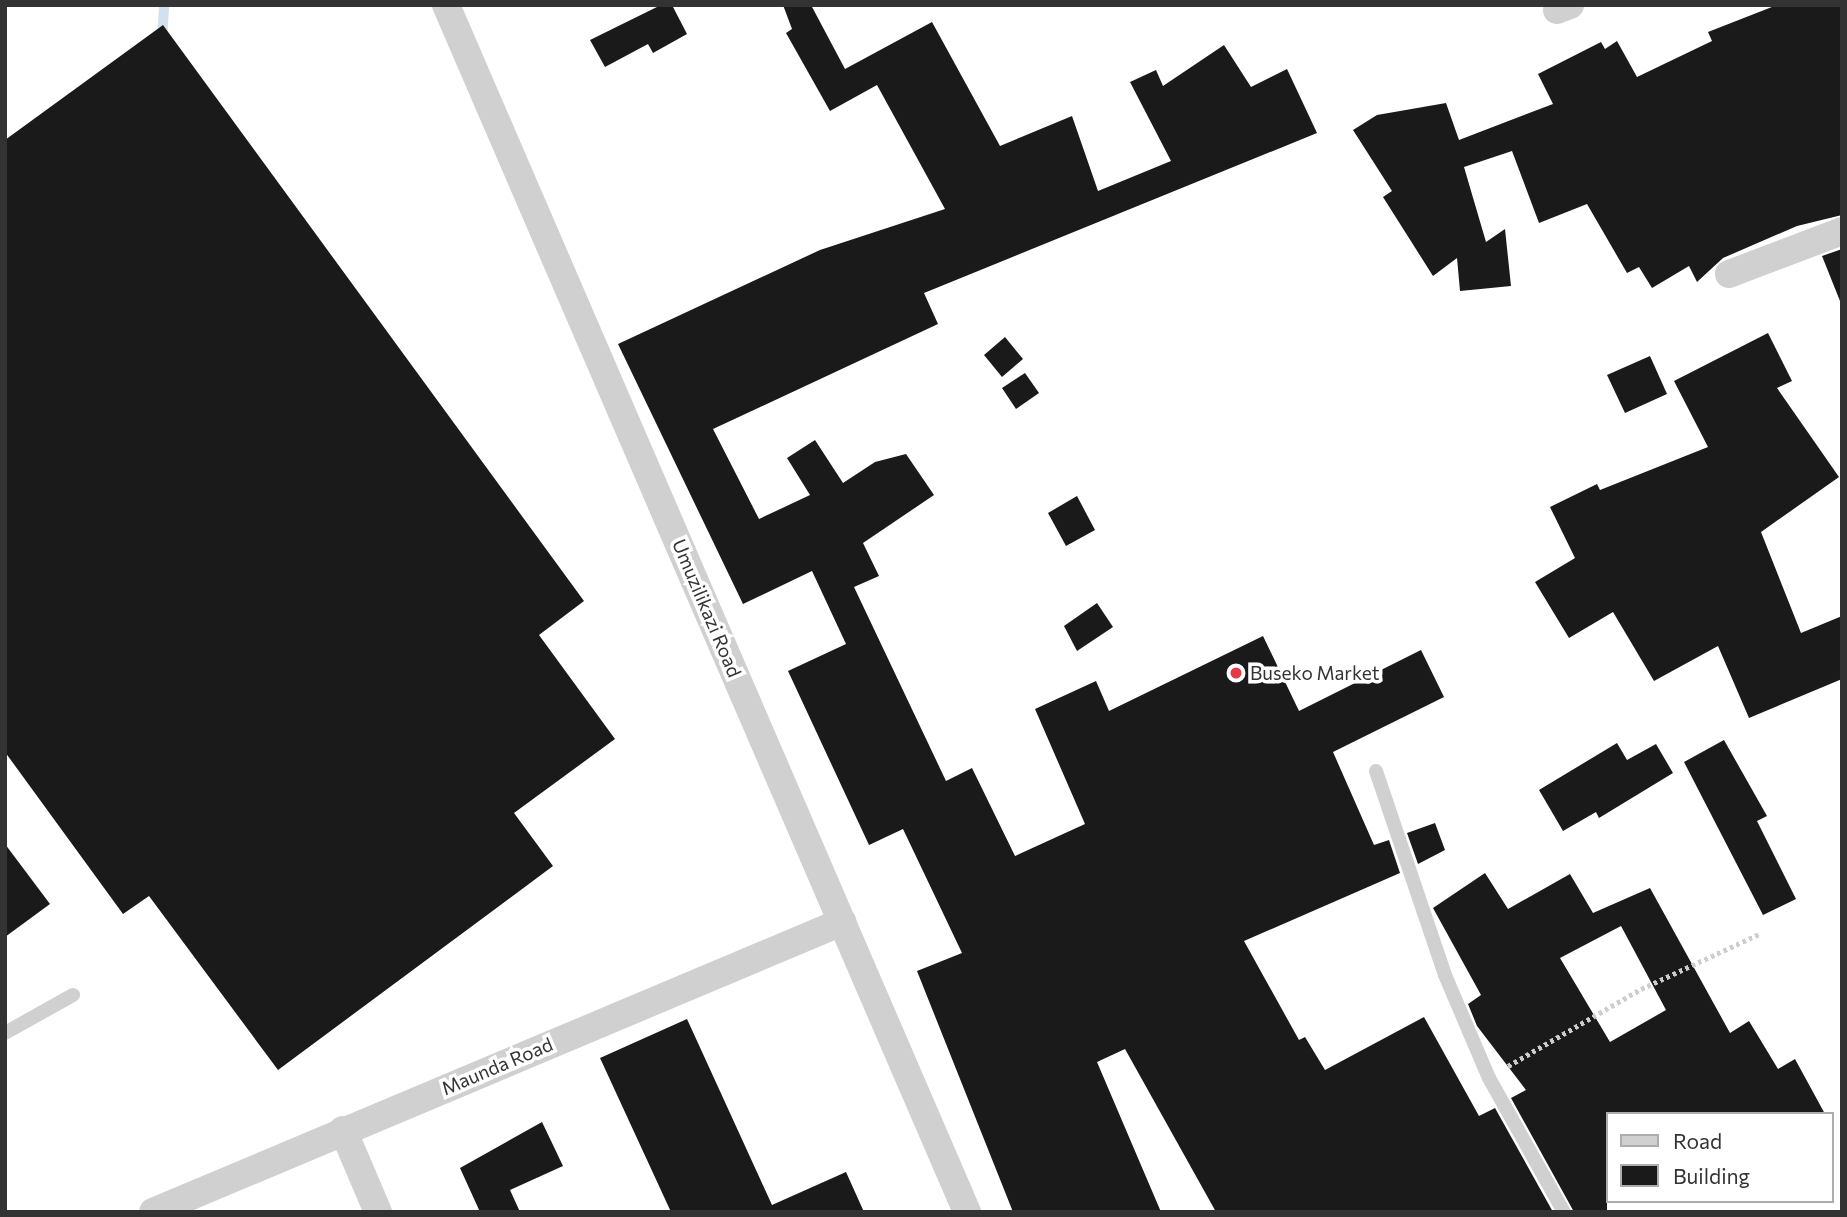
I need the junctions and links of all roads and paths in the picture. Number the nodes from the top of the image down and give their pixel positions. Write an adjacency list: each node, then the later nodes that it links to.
1 (446, 5): 5 (street, Umuzilikazi Road)
2 (1842, 231): 3 (street)
3 (1729, 274)
4 (1376, 771): 9 (lane)
5 (842, 922): 10 (street, Maunda Road); 13 (street, Umuzilikazi Road)
6 (1761, 933): 9 (path)
7 (73, 995): 8 (lane)
8 (5, 1033)
9 (1489, 1077): 14 (lane)
10 (344, 1130): 11 (street, Maunda Road); 12 (street)
11 (153, 1212)
12 (378, 1212)
13 (967, 1212)
14 (1564, 1212)

